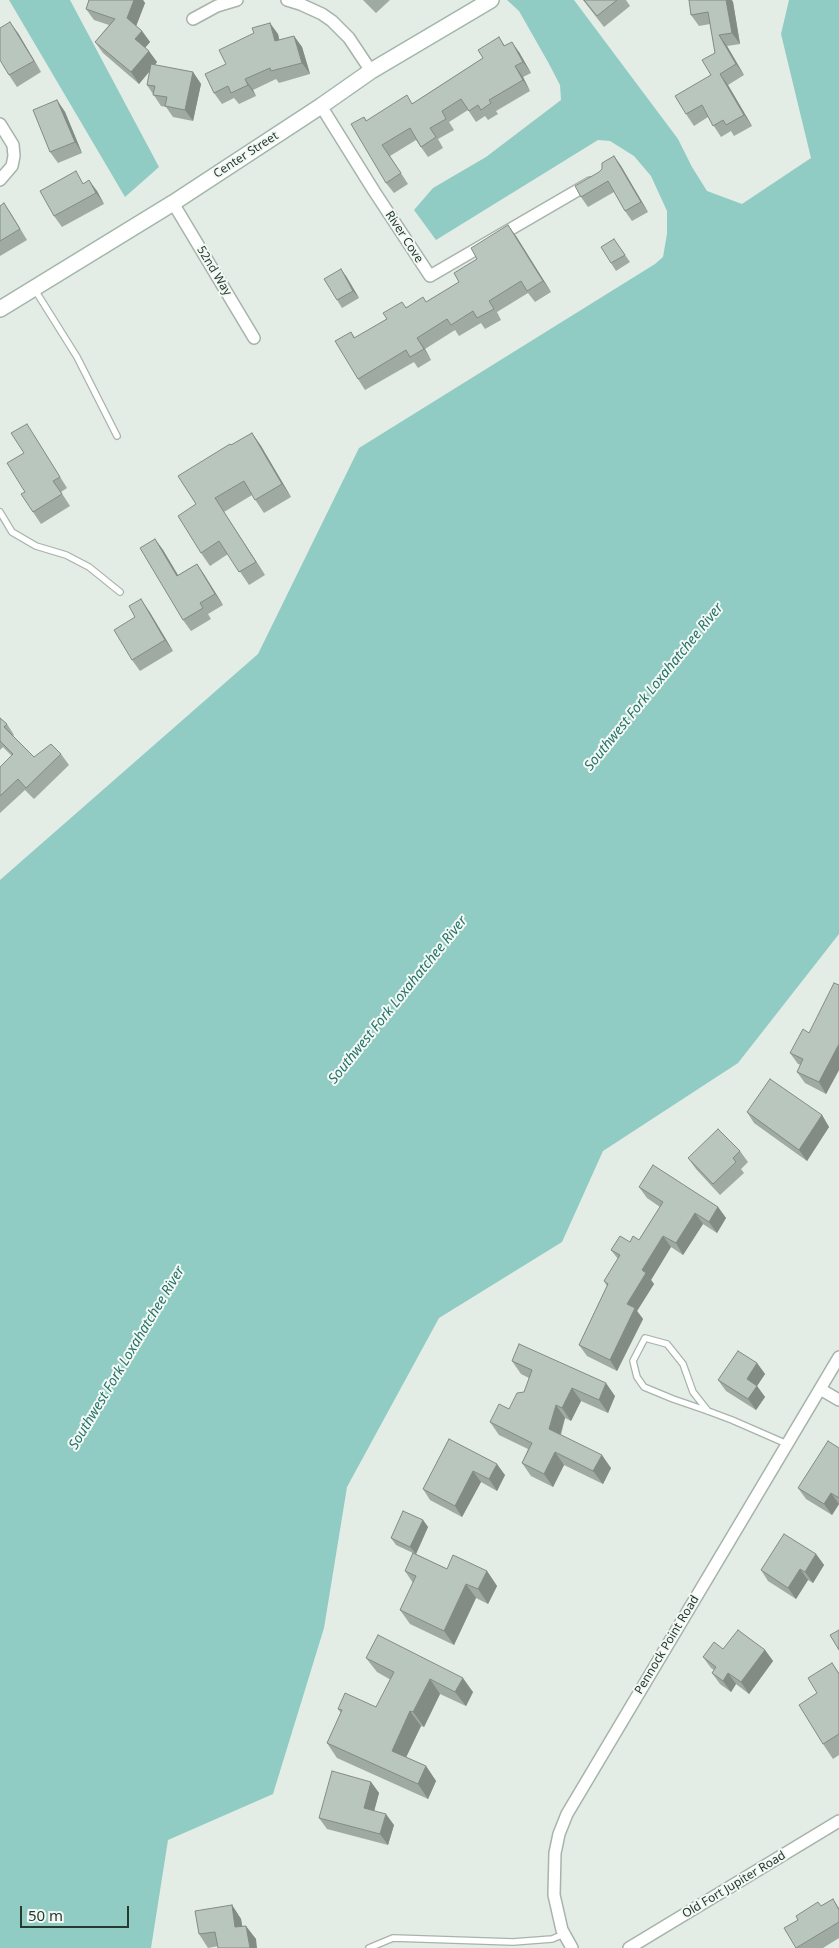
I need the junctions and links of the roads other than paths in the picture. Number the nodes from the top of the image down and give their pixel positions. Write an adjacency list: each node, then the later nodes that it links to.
1 (237, 0): 4 (street)
2 (287, 0): 5 (street)
3 (488, 2): 5 (street, Center Street)
4 (193, 19)
5 (371, 70): 6 (street, Center Street)
6 (321, 106): 8 (street, River Cove); 10 (street, Center Street)
7 (0, 124): 9 (street)
8 (602, 176)
9 (0, 180)
10 (173, 203): 11 (street, Center Street); 13 (street, 52nd Way)
11 (34, 288): 12 (street, Center Street); 14 (lane)
12 (0, 309)
13 (254, 338)
14 (117, 436)
15 (0, 512): 16 (lane)
16 (120, 592)
17 (839, 1357): 18 (street, Pennock Point Road)
18 (820, 1389): 19 (street); 21 (street, Pennock Point Road)
19 (839, 1400)
20 (708, 1411): 20 (lane); 21 (lane)
21 (787, 1444): 23 (street, Pennock Point Road)
22 (839, 1821): 26 (street, Old Fort Jupiter Road)
23 (564, 1934): 24 (lane); 25 (street, Pennock Point Road)
24 (369, 1948)
25 (572, 1948)
26 (629, 1948)

